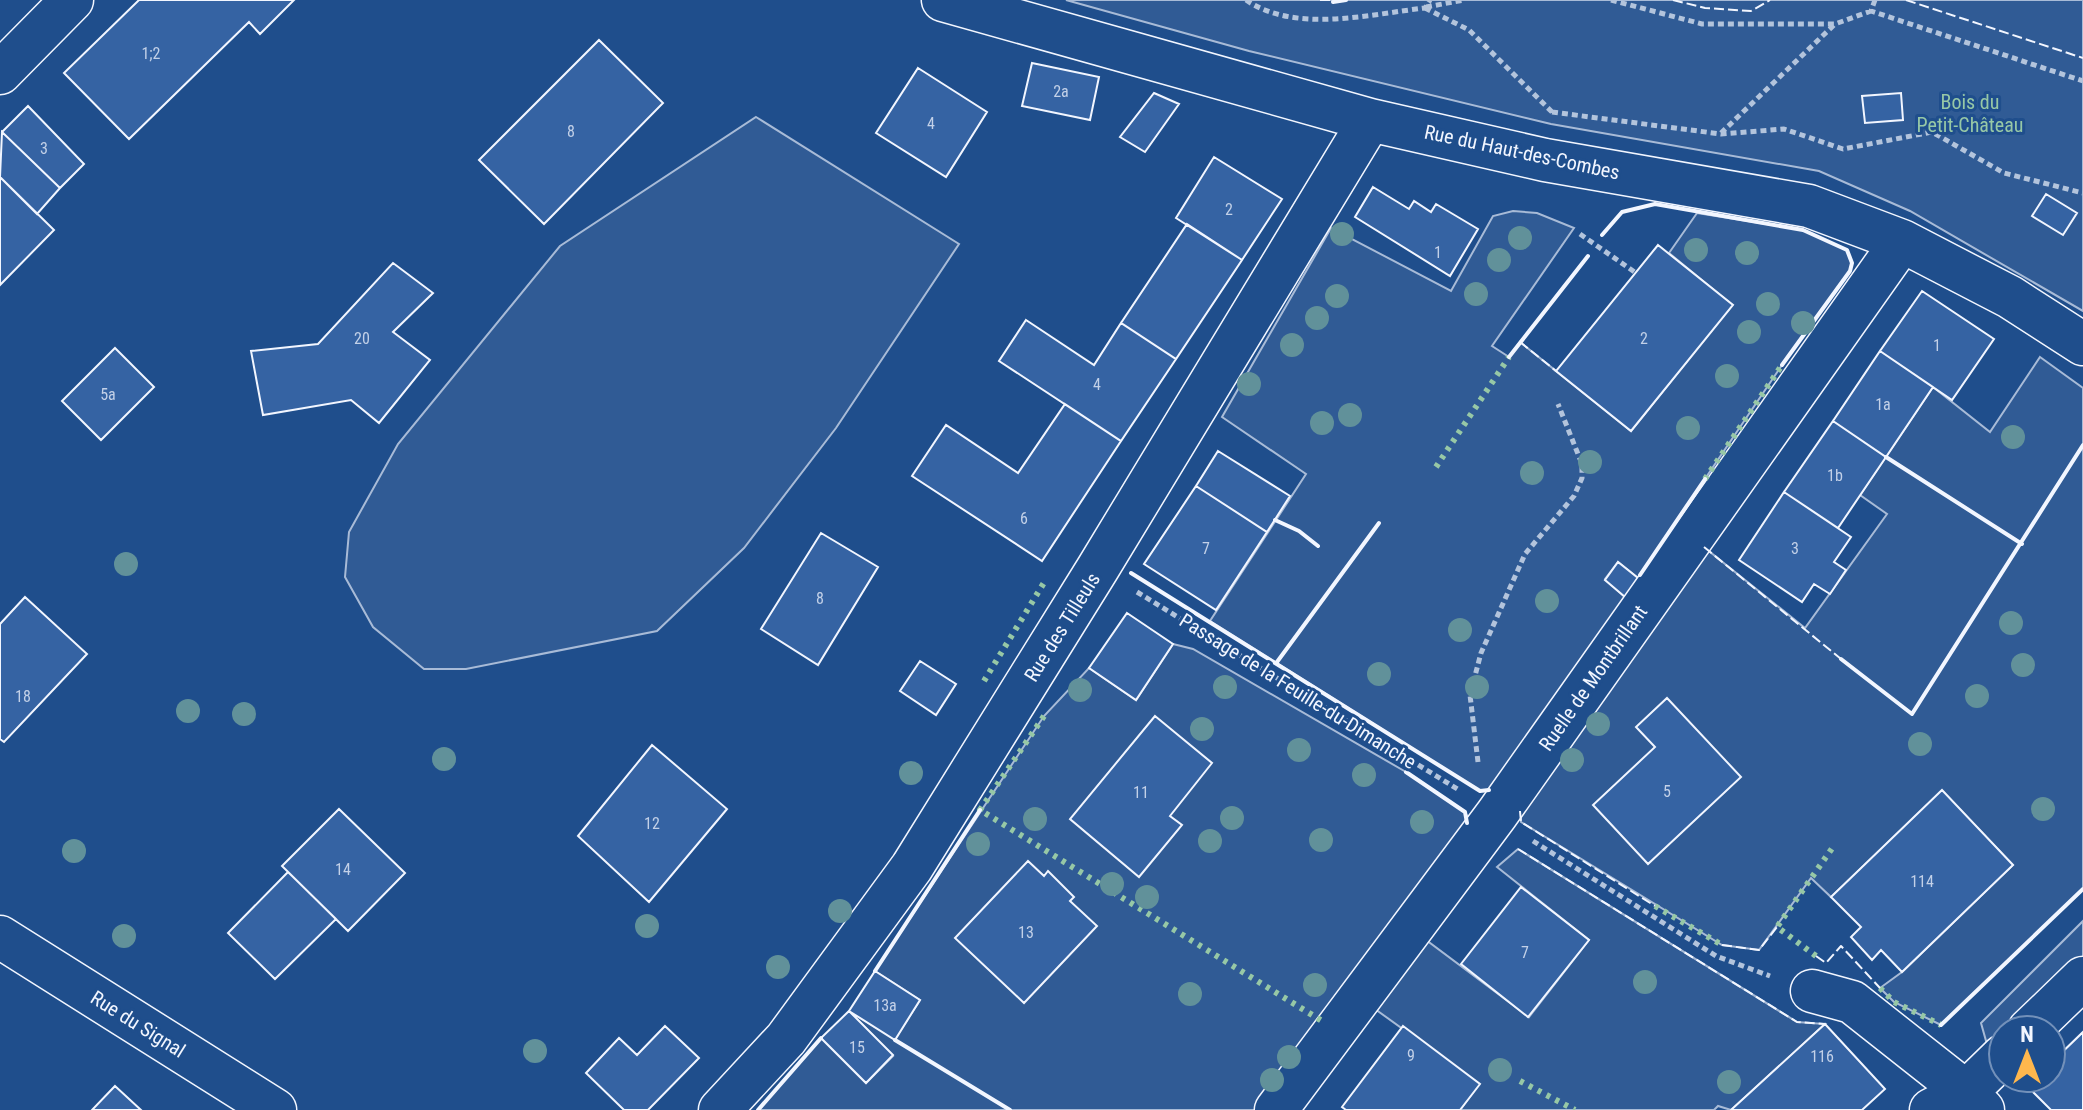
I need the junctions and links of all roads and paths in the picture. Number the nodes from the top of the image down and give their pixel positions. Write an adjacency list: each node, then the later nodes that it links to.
1 (72, 0): 11 (street)
2 (943, 0): 14 (street, Rue du Haut-des-Combes)
3 (1246, 0): 8 (path)
4 (1430, 0): 8 (path)
5 (1464, 0): 8 (path)
6 (1611, 0): 10 (path)
7 (1875, 0): 9 (path)
8 (1425, 8): 13 (path)
9 (1871, 11): 10 (path); 12 (path)
10 (1835, 24): 16 (path)
11 (0, 73)
12 (2083, 81)
13 (1552, 112): 15 (path); 16 (path)
14 (1370, 120): 19 (street, Rue du Haut-des-Combes); 23 (street, Rue des Tilleuls)
15 (1551, 124)
16 (1721, 134): 17 (path)
17 (2083, 193)
18 (1580, 234): 20 (path)
19 (1902, 241): 21 (street, Rue du Haut-des-Combes); 24 (street, Ruelle de Montbrillant)
20 (1636, 273)
21 (2083, 344)
22 (1558, 404): 24 (path)
23 (1098, 568): 24 (path, Passage de la Feuille-du-Dimanche); 32 (street, Rue des Tilleuls)
24 (1505, 820): 27 (path, Passage de la Feuille-du-Dimanche); 33 (street, Ruelle de Montbrillant)
25 (0, 937): 31 (street, Rue du Signal)
26 (2083, 978): 28 (street)
27 (1812, 991): 30 (street)
28 (2046, 1014)
29 (1987, 1074): 30 (street)
30 (1960, 1104)
31 (275, 1110)
32 (720, 1110)
33 (1276, 1110)

